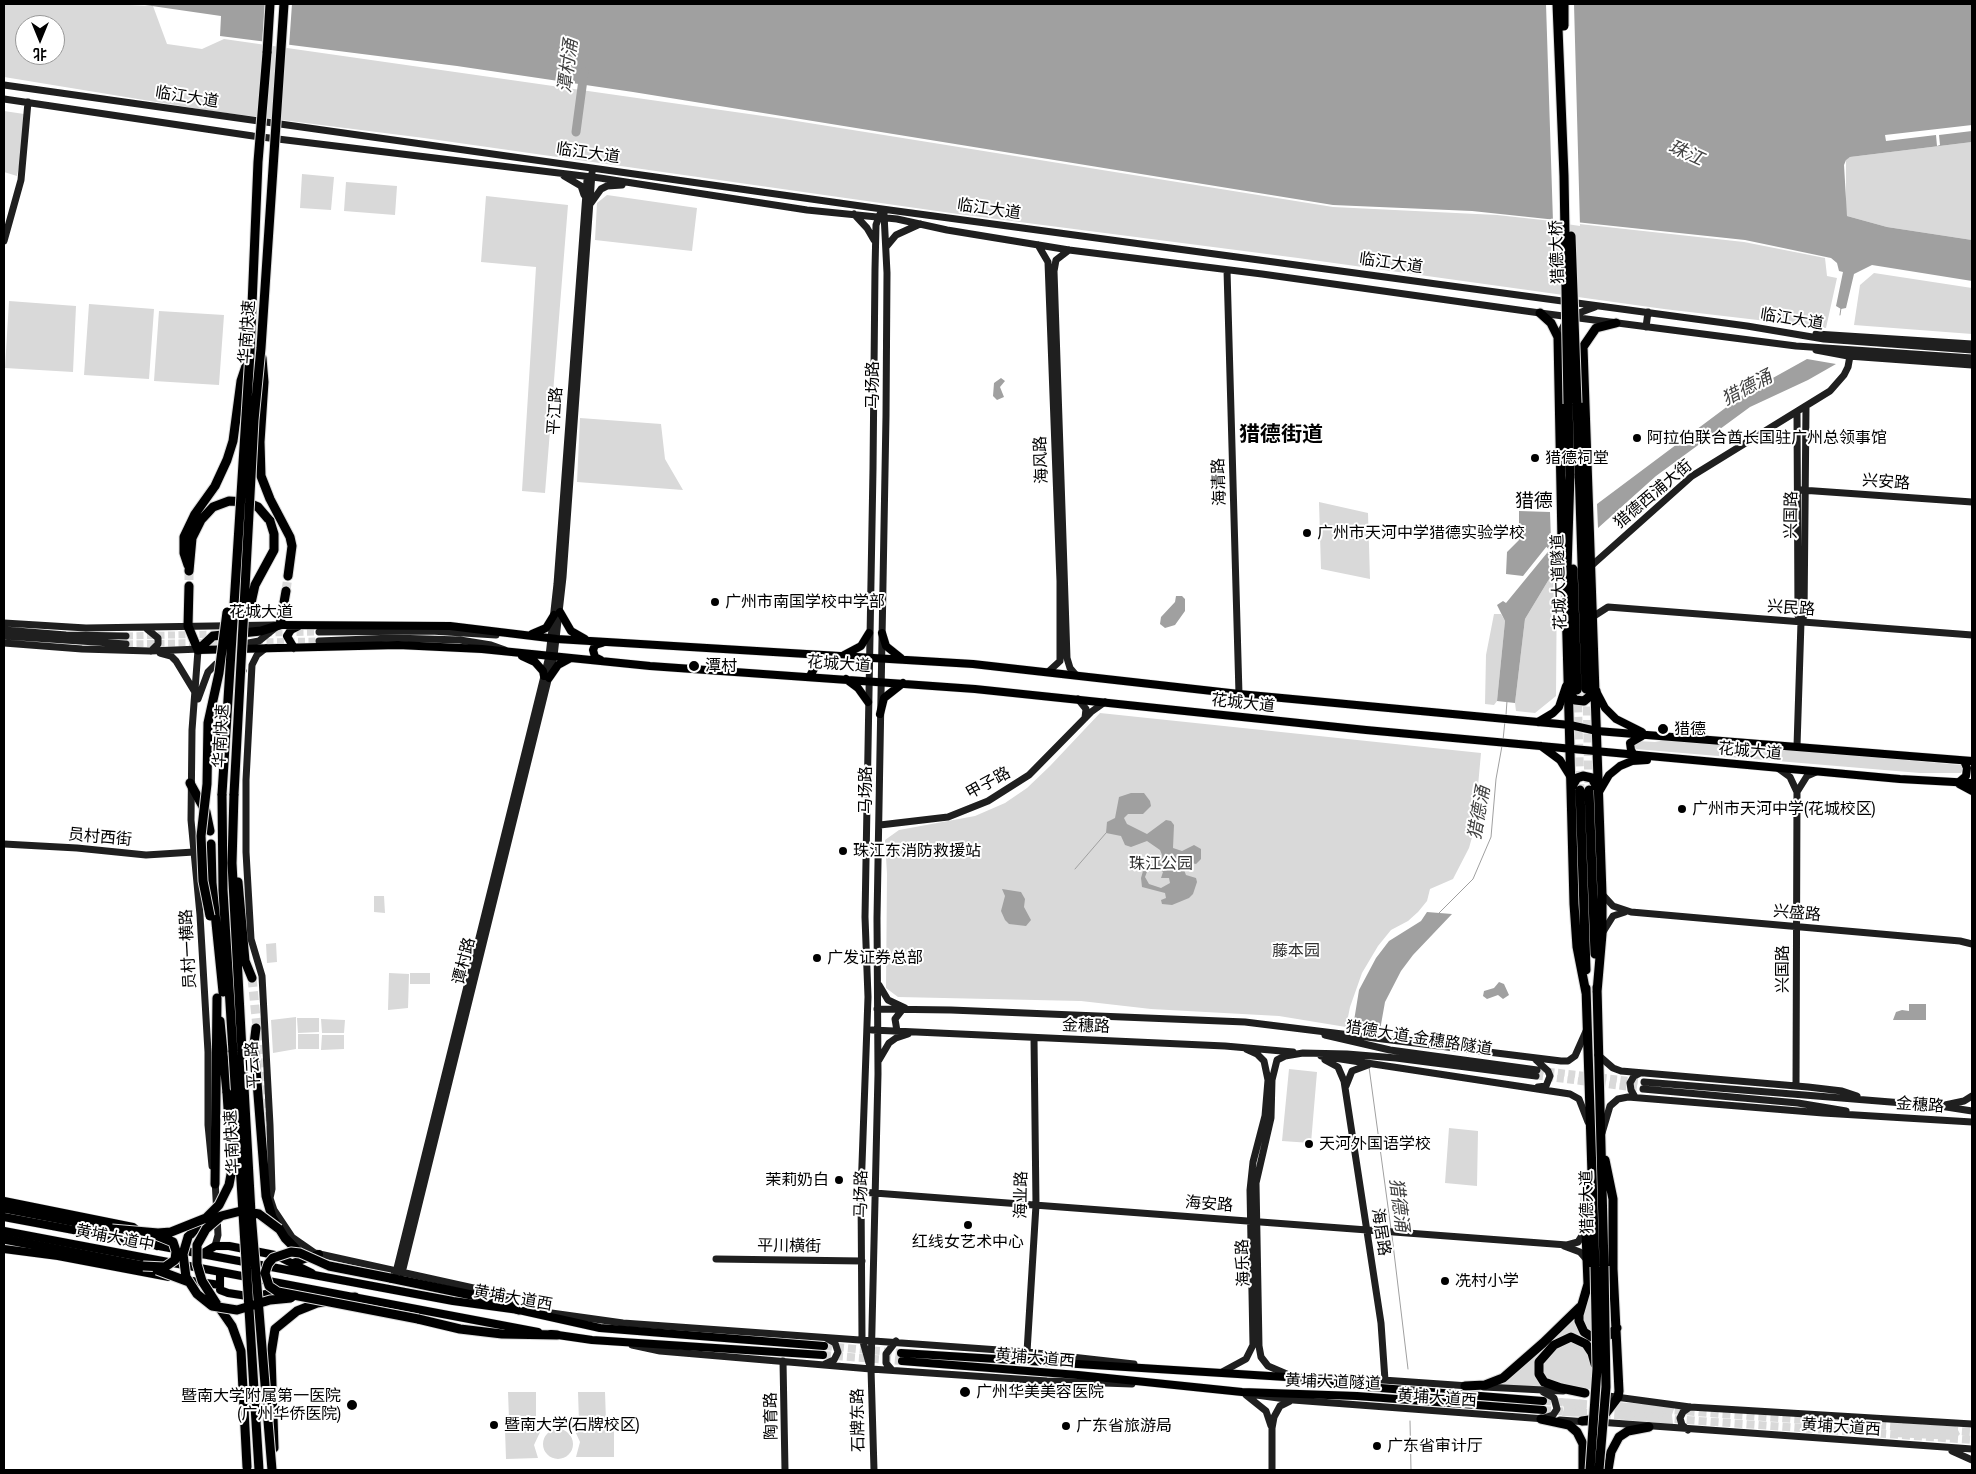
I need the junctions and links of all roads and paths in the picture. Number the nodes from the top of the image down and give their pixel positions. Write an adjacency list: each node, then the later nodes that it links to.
1 (270, 4): 46 (highway, 华南快速, bridge)
2 (284, 4): 44 (highway, 华南快速, bridge)
3 (1557, 4): 50 (highway, 猎德大桥, bridge)
4 (1564, 4): 50 (highway, 猎德大桥, bridge)
5 (4, 84): 6 (main road, 临江大道)
6 (64, 93): 9 (main road); 10 (main road, 临江大道)
7 (4, 98): 8 (main road, 临江大道)
8 (28, 102): 9 (main road, 临江大道); 25 (main road)
9 (65, 107): 11 (main road, 临江大道)
10 (590, 168): 12 (main road, 平江路); 13 (main road, 临江大道)
11 (560, 173): 12 (main road, 临江大道); 17 (main road)
12 (589, 177): 14 (main road, 临江大道); 17 (main road, 平江路)
13 (663, 177): 15 (main road); 16 (main road, 临江大道)
14 (636, 184): 15 (main road, 临江大道); 17 (main road)
15 (661, 188): 19 (main road, 临江大道)
16 (806, 198): 18 (main road, 临江大道); 19 (main road)
17 (587, 206): 66 (main road, 平江路)
18 (882, 209): 21 (main road, 马场路); 22 (main road, 临江大道)
19 (806, 210): 20 (main road, 临江大道)
20 (854, 214): 21 (main road, 临江大道); 26 (main road)
21 (882, 218): 23 (main road, 临江大道); 26 (main road, 马场路); 28 (main road, 马场路)
22 (949, 218): 24 (main road); 31 (main road, 临江大道)
23 (922, 224): 24 (main road, 临江大道); 28 (main road)
24 (947, 230): 27 (main road, 临江大道)
25 (4, 241)
26 (875, 245): 28 (main road); 76 (main road, 马场路)
27 (1038, 245): 29 (main road, 临江大道); 99 (main road, 海风路)
28 (886, 247): 77 (main road, 马场路)
29 (1069, 250): 30 (main road, 临江大道); 100 (main road, 海风路)
30 (1227, 270): 33 (main road, 临江大道); 111 (main road, 海清路)
31 (1519, 295): 32 (main road, 临江大道); 33 (main road)
32 (1601, 306): 34 (main road, 临江大道); 36 (main road)
33 (1511, 309): 35 (main road, 临江大道)
34 (1648, 312): 38 (main road); 39 (main road, 临江大道)
35 (1540, 314): 36 (main road, 临江大道); 40 (highway)
36 (1568, 317): 37 (main road, 临江大道); 40 (main road)
37 (1616, 323): 38 (main road, 临江大道); 43 (highway)
38 (1646, 327): 42 (main road, 临江大道)
39 (1798, 334): 41 (main road); 45 (main road, 临江大道)
40 (1558, 337): 43 (highway); 56 (highway)
41 (1972, 344)
42 (1796, 346): 47 (main road); 48 (main road, 临江大道)
43 (1583, 347): 54 (highway)
44 (262, 348): 61 (highway, bridge); 98 (highway, 华南快速, bridge)
45 (1972, 350)
46 (250, 352): 58 (highway, 华南快速, bridge); 98 (highway, bridge)
47 (1850, 356): 49 (main road); 51 (main road, 猎德西浦大街)
48 (1972, 358)
49 (1972, 365)
50 (1573, 403): 54 (highway, 猎德大桥); 56 (highway, 猎德大桥)
51 (1806, 407): 52 (main road, 猎德西浦大街); 53 (main road, 兴国路)
52 (1797, 413): 53 (main road, 兴国路); 59 (main road, 猎德西浦大街)
53 (1801, 490): 55 (main road, 兴安路); 68 (main road, 兴国路)
54 (1584, 497): 57 (highway, 花城大道隧道); 57 (highway)
55 (1972, 502)
56 (1567, 515): 60 (highway); 60 (highway, 花城大道隧道)
57 (1586, 550): 59 (highway); 109 (highway, 花城大道隧道)
58 (236, 555): 158 (highway, bridge); 172 (highway, 华南快速, bridge)
59 (1590, 567): 64 (highway)
60 (1568, 570): 106 (highway); 109 (highway, 花城大道隧道)
61 (288, 576)
62 (189, 586): 72 (highway)
63 (286, 591): 70 (highway)
64 (1593, 599): 65 (main road, 兴民路); 67 (highway)
65 (1608, 608): 67 (main road); 68 (main road, 兴民路)
66 (557, 614): 78 (main road); 81 (main road, 平江路); 83 (main road)
67 (1594, 616): 109 (highway)
68 (1801, 622): 80 (main road, 兴民路); 123 (main road, 兴国路)
69 (4, 623): 73 (main road, 花城大道)
70 (280, 625): 71 (main road, 花城大道); 72 (main road, 花城大道); 87 (highway)
71 (300, 625): 78 (main road, 花城大道); 86 (main road)
72 (188, 626): 73 (main road, 花城大道); 87 (highway)
73 (145, 628): 88 (main road)
74 (4, 630): 79 (main road)
75 (319, 632): 78 (main road, 花城大道)
76 (870, 633): 92 (main road); 94 (main road, 马场路)
77 (882, 633): 95 (main road, 马场路); 97 (main road)
78 (517, 635): 81 (main road, 花城大道)
79 (4, 636)
80 (1972, 636)
81 (554, 638): 83 (main road, 花城大道); 91 (main road, 平江路)
82 (319, 641): 89 (main road, 花城大道)
83 (606, 642): 90 (main road, 花城大道); 96 (main road)
84 (4, 643): 88 (main road, 花城大道)
85 (266, 648): 86 (main road, 花城大道); 87 (main road, 花城大道); 108 (main road, 平云路)
86 (294, 648): 89 (main road, 花城大道)
87 (198, 650): 88 (main road, 花城大道); 110 (main road, 员村一横路)
88 (150, 651): 110 (main road)
89 (510, 652): 91 (main road, 花城大道); 102 (main road)
90 (813, 655): 92 (main road, 花城大道); 101 (main road)
91 (551, 656): 93 (main road, 花城大道); 102 (main road, 谭村路)
92 (838, 657): 94 (main road, 花城大道)
93 (574, 658): 96 (main road, 花城大道); 102 (main road)
94 (869, 658): 95 (main road, 花城大道); 104 (main road, 马场路)
95 (882, 659): 97 (main road, 花城大道); 105 (main road, 马场路)
96 (604, 661): 101 (main road, 花城大道)
97 (907, 661): 99 (main road, 花城大道)
98 (240, 664): 141 (highway, 华南快速, bridge)
99 (1048, 672): 100 (main road, 花城大道)
100 (1076, 675): 111 (main road, 花城大道)
101 (810, 676): 103 (main road, 花城大道)
102 (547, 677): 226 (main road, 谭村路)
103 (844, 678): 104 (main road, 花城大道); 113 (main road)
104 (868, 680): 105 (main road, 花城大道); 113 (main road, 马场路)
105 (881, 681): 107 (main road, 花城大道); 116 (main road, 马场路)
106 (1567, 682): 109 (highway); 118 (main road)
107 (904, 683): 112 (main road, 花城大道); 116 (main road)
108 (250, 684): 115 (main road); 217 (main road, 平云路)
109 (1582, 690): 119 (highway); 120 (highway); 121 (main road)
110 (196, 694): 115 (main road, 员村一横路)
111 (1239, 694): 118 (main road, 花城大道)
112 (1078, 699): 114 (main road, 花城大道); 117 (main road)
113 (868, 702): 156 (main road, 马场路)
114 (1105, 702): 117 (main road, 甲子路); 122 (main road, 花城大道)
115 (194, 712): 135 (main road, 员村一横路)
116 (880, 714): 142 (main road, 马场路)
117 (1085, 719): 142 (main road, 甲子路)
118 (1538, 722): 119 (main road, 花城大道)
119 (1570, 725): 120 (main road, 花城大道); 124 (highway)
120 (1597, 731): 121 (main road, 花城大道); 125 (highway)
121 (1649, 734): 123 (main road, 花城大道); 126 (main road)
122 (1537, 744): 124 (main road, 花城大道); 133 (main road)
123 (1797, 746): 129 (main road, 花城大道)
124 (1570, 748): 125 (main road, 花城大道); 133 (highway)
125 (1598, 751): 126 (main road, 花城大道); 139 (highway)
126 (1634, 755): 128 (main road, 花城大道)
127 (1972, 757): 129 (main road)
128 (1684, 759): 131 (main road, 花城大道); 139 (main road)
129 (1964, 761): 130 (main road, 花城大道); 134 (main road)
130 (1972, 761)
131 (1777, 768): 132 (main road, 花城大道); 140 (main road)
132 (1817, 771): 134 (main road, 花城大道); 140 (main road)
133 (1570, 776): 137 (highway)
134 (1955, 782): 136 (main road, 花城大道); 138 (main road)
135 (190, 783): 143 (highway); 146 (main road, 员村一横路)
136 (1972, 783)
137 (1580, 789): 139 (highway); 157 (highway); 165 (highway, 猎德大道)
138 (1972, 791)
139 (1599, 792): 147 (highway)
140 (1797, 792): 149 (main road, 兴国路)
141 (234, 794): 154 (highway); 172 (highway, 华南快速)
142 (880, 825): 155 (main road, 马场路)
143 (210, 831)
144 (4, 844): 146 (main road, 员村西街)
145 (211, 844): 172 (highway)
146 (194, 852): 197 (main road, 员村一横路)
147 (1602, 894): 148 (main road); 150 (highway)
148 (1630, 912): 149 (main road, 兴盛路); 150 (main road)
149 (1797, 926): 152 (main road, 兴盛路); 182 (main road, 兴国路)
150 (1602, 934): 157 (highway)
151 (1972, 938): 152 (main road)
152 (1960, 941): 153 (main road)
153 (1972, 944)
154 (252, 978)
155 (877, 983): 156 (main road); 159 (main road, 马场路); 161 (main road)
156 (867, 986): 163 (main road, 马场路)
157 (1597, 992): 174 (highway, 猎德大道)
158 (217, 998): 197 (highway); 204 (highway, bridge)
159 (877, 1009): 160 (main road, 金穗路); 166 (main road, 马场路)
160 (902, 1010): 161 (main road, 金穗路); 167 (main road)
161 (912, 1010): 164 (main road, 金穗路)
162 (256, 1028): 206 (highway)
163 (867, 1029): 166 (main road, 金穗路); 175 (main road, 马场路)
164 (1297, 1029): 170 (main road, 猎德大道-金穗路隧道)
165 (1587, 1029): 178 (main road); 192 (highway, 猎德大道)
166 (876, 1030): 167 (main road, 金穗路); 176 (main road, 马场路)
167 (897, 1031): 168 (main road, 金穗路)
168 (914, 1032): 169 (main road, 金穗路); 180 (main road)
169 (1034, 1038): 171 (main road, 金穗路); 201 (main road, 海业路)
170 (1351, 1038): 177 (main road, 猎德大道-金穗路隧道); 178 (main road)
171 (1241, 1047): 173 (main road, 金穗路); 205 (main road, 海乐路)
172 (238, 1051): 275 (highway, 华南快速, bridge); 276 (highway, 华南快速, bridge)
173 (1304, 1053): 177 (main road); 184 (main road, 海居路); 205 (main road, 海乐路)
174 (1598, 1055): 181 (main road); 193 (highway, 猎德大道)
175 (865, 1057): 176 (main road); 195 (main road, 马场路)
176 (877, 1057): 180 (main road, 马场路)
177 (1353, 1058): 179 (main road)
178 (1535, 1059): 183 (main road)
179 (1372, 1064): 183 (main road); 184 (main road)
180 (877, 1068): 196 (main road, 马场路)
181 (1641, 1073): 182 (main road); 186 (main road)
182 (1796, 1086): 187 (main road)
183 (1533, 1087): 192 (main road)
184 (1345, 1089): 210 (main road, 海居路)
185 (1972, 1096): 188 (main road)
186 (1635, 1097): 190 (main road); 193 (main road)
187 (1866, 1100): 188 (main road, 金穗路); 190 (main road)
188 (1940, 1106): 189 (main road, 金穗路)
189 (1972, 1111)
190 (1866, 1114): 191 (main road, 金穗路)
191 (1972, 1122)
192 (1591, 1129): 194 (highway, 猎德大道)
193 (1601, 1138): 224 (highway, 猎德大道); 235 (highway)
194 (1592, 1164): 208 (highway); 224 (highway, 猎德大道)
195 (862, 1173): 196 (main road); 198 (main road, 马场路)
196 (875, 1174): 199 (main road, 马场路)
197 (215, 1184): 213 (main road, 员村一横路)
198 (861, 1192): 199 (main road, 海安路); 221 (main road, 马场路)
199 (874, 1193): 201 (main road, 海安路); 239 (main road, 马场路)
200 (4, 1201): 214 (main road)
201 (1036, 1205): 205 (main road, 海安路); 243 (main road, 海业路)
202 (4, 1208): 207 (highway)
203 (4, 1217): 214 (main road, 黄埔大道中)
204 (206, 1218): 207 (highway, bridge); 231 (highway, bridge)
205 (1253, 1222): 210 (main road, 海安路); 250 (main road, 海乐路); 251 (main road, 海乐路)
206 (279, 1228): 216 (highway); 232 (highway, bridge)
207 (112, 1229): 223 (highway, bridge)
208 (1586, 1230): 212 (main road); 220 (highway)
209 (4, 1231): 225 (main road, 黄埔大道中)
210 (1367, 1231): 212 (main road, 海安路); 252 (main road, 海居路)
211 (4, 1239): 223 (highway)
212 (1554, 1244): 220 (main road)
213 (215, 1246): 218 (main road); 222 (main road)
214 (159, 1247): 218 (main road, 黄埔大道中)
215 (4, 1249): 229 (main road)
216 (300, 1253): 226 (highway, bridge); 231 (highway, bridge)
217 (319, 1254): 222 (main road); 226 (main road, 平云路)
218 (200, 1256): 227 (main road, 黄埔大道西)
219 (716, 1259): 221 (main road, 平川横街)
220 (1587, 1260): 233 (highway)
221 (862, 1261): 238 (main road, 马场路)
222 (293, 1263): 227 (main road)
223 (143, 1266): 232 (highway, bridge)
224 (1600, 1267): 255 (highway, 猎德大道, bridge); 282 (highway, 猎德大道, bridge)
225 (220, 1272): 228 (main road, 黄埔大道西); 229 (main road)
226 (396, 1274): 234 (highway); 234 (main road, 平云路)
227 (318, 1276): 234 (main road, 黄埔大道西)
228 (296, 1286): 229 (main road); 230 (main road, 黄埔大道西)
229 (220, 1288)
230 (355, 1297): 236 (main road, 黄埔大道西); 276 (highway, bridge)
231 (319, 1301): 236 (highway, bridge)
232 (216, 1303): 274 (highway)
233 (1581, 1306): 235 (highway); 254 (highway)
234 (519, 1310): 237 (main road); 242 (main road, 黄埔大道西)
235 (1617, 1328): 259 (highway)
236 (557, 1335): 240 (main road, 黄埔大道西)
237 (822, 1336): 238 (main road); 246 (main road)
238 (862, 1338): 239 (main road); 248 (main road, 马场路)
239 (873, 1339): 241 (main road); 248 (main road, 马场路)
240 (612, 1341): 244 (main road, 黄埔大道西); 245 (main road)
241 (896, 1341): 243 (main road); 249 (main road)
242 (824, 1346)
243 (1027, 1352): 247 (main road)
244 (824, 1355)
245 (783, 1361): 246 (main road); 277 (main road, 陶育路)
246 (822, 1365): 248 (main road)
247 (1151, 1367): 250 (main road, 黄埔大道西); 253 (main road, 黄埔大道西)
248 (871, 1368): 249 (main road); 278 (main road, 石牌东路)
249 (892, 1370): 253 (main road)
250 (1222, 1372): 251 (main road, 黄埔大道西)
251 (1302, 1378): 252 (main road, 黄埔大道西); 261 (main road, 黄埔大道隧道)
252 (1385, 1380): 254 (main road, 黄埔大道西)
253 (1149, 1384): 257 (main road, 黄埔大道西)
254 (1465, 1386): 256 (main road, 黄埔大道西)
255 (1597, 1387): 258 (highway, bridge); 281 (highway, bridge)
256 (1536, 1390): 258 (main road, 黄埔大道西); 263 (main road)
257 (1242, 1392): 260 (main road, 黄埔大道西); 263 (main road, 黄埔大道隧道); 267 (main road)
258 (1585, 1393): 259 (main road, 黄埔大道西)
259 (1618, 1397): 262 (main road, 黄埔大道西); 264 (highway)
260 (1293, 1400): 263 (main road, 黄埔大道西); 267 (main road)
261 (1543, 1401)
262 (1690, 1407): 265 (main road, 黄埔大道西); 268 (main road)
263 (1542, 1414): 264 (main road, 黄埔大道西); 271 (highway)
264 (1582, 1421): 266 (main road, 黄埔大道西)
265 (1972, 1424)
266 (1649, 1427): 268 (main road, 黄埔大道西); 272 (highway)
267 (1272, 1428): 279 (main road)
268 (1688, 1430): 269 (main road, 黄埔大道西)
269 (1940, 1447): 270 (main road, 黄埔大道西); 273 (main road)
270 (1972, 1449)
271 (1584, 1455): 272 (highway); 280 (highway)
272 (1610, 1458): 283 (highway)
273 (1972, 1460)
274 (247, 1467)
275 (259, 1470)
276 (273, 1470)
277 (785, 1470)
278 (874, 1470)
279 (1272, 1470)
280 (1583, 1470)
281 (1590, 1470)
282 (1599, 1470)
283 (1608, 1470)

